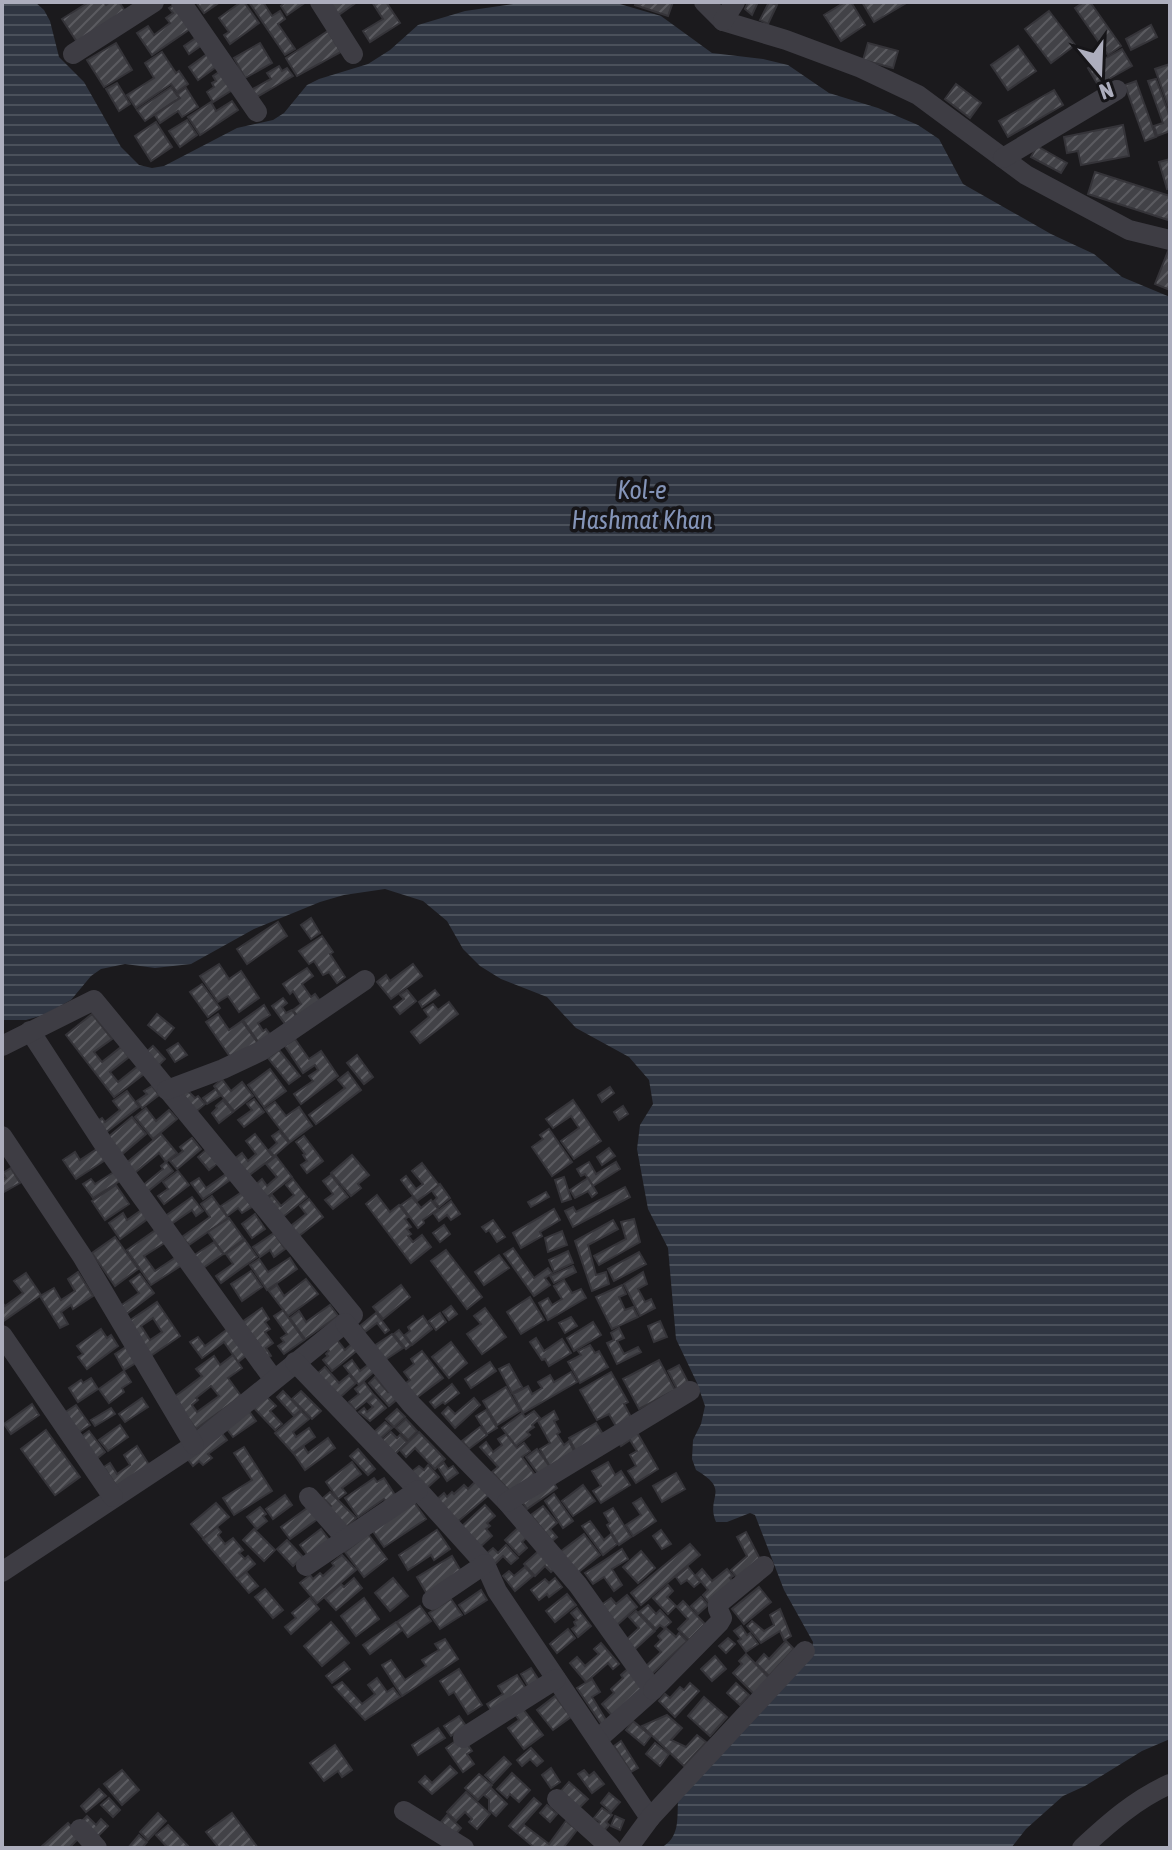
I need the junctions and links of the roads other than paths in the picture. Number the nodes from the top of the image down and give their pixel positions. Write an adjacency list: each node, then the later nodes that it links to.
1 (154, 2): 7 (street)
2 (181, 2): 10 (street)
3 (320, 2): 8 (street)
4 (704, 2): 6 (street)
5 (735, 2): 6 (street)
6 (723, 21): 11 (street)
7 (73, 54)
8 (353, 54)
9 (1117, 90): 11 (street)
10 (257, 112)
11 (1003, 158): 12 (street)
12 (1170, 240)
13 (365, 980): 16 (street)
14 (30, 1031): 15 (street); 16 (street); 21 (street)
15 (2, 1046)
16 (167, 1090): 18 (street)
17 (2, 1136): 23 (street)
18 (345, 1323): 20 (street); 27 (street)
19 (2, 1335): 25 (street)
20 (295, 1362): 21 (street); 24 (street)
21 (274, 1380): 23 (street)
22 (690, 1391): 27 (street)
23 (194, 1445): 25 (street)
24 (418, 1490): 28 (street); 29 (street)
25 (113, 1497): 32 (street)
26 (309, 1497): 28 (street)
27 (507, 1502): 36 (street)
28 (346, 1539): 30 (street)
29 (485, 1564): 33 (street); 35 (street)
30 (306, 1566)
31 (764, 1566): 36 (street)
32 (2, 1572)
33 (432, 1600)
34 (805, 1651): 42 (street)
35 (556, 1679): 37 (street); 38 (street)
36 (653, 1690): 38 (street)
37 (463, 1738)
38 (598, 1739): 42 (street)
39 (1170, 1784): 48 (street)
40 (557, 1799): 46 (street)
41 (404, 1811): 45 (street)
42 (650, 1818): 47 (street)
43 (80, 1829): 44 (street)
44 (97, 1848)
45 (464, 1848)
46 (611, 1848)
47 (628, 1848)
48 (1082, 1848)

